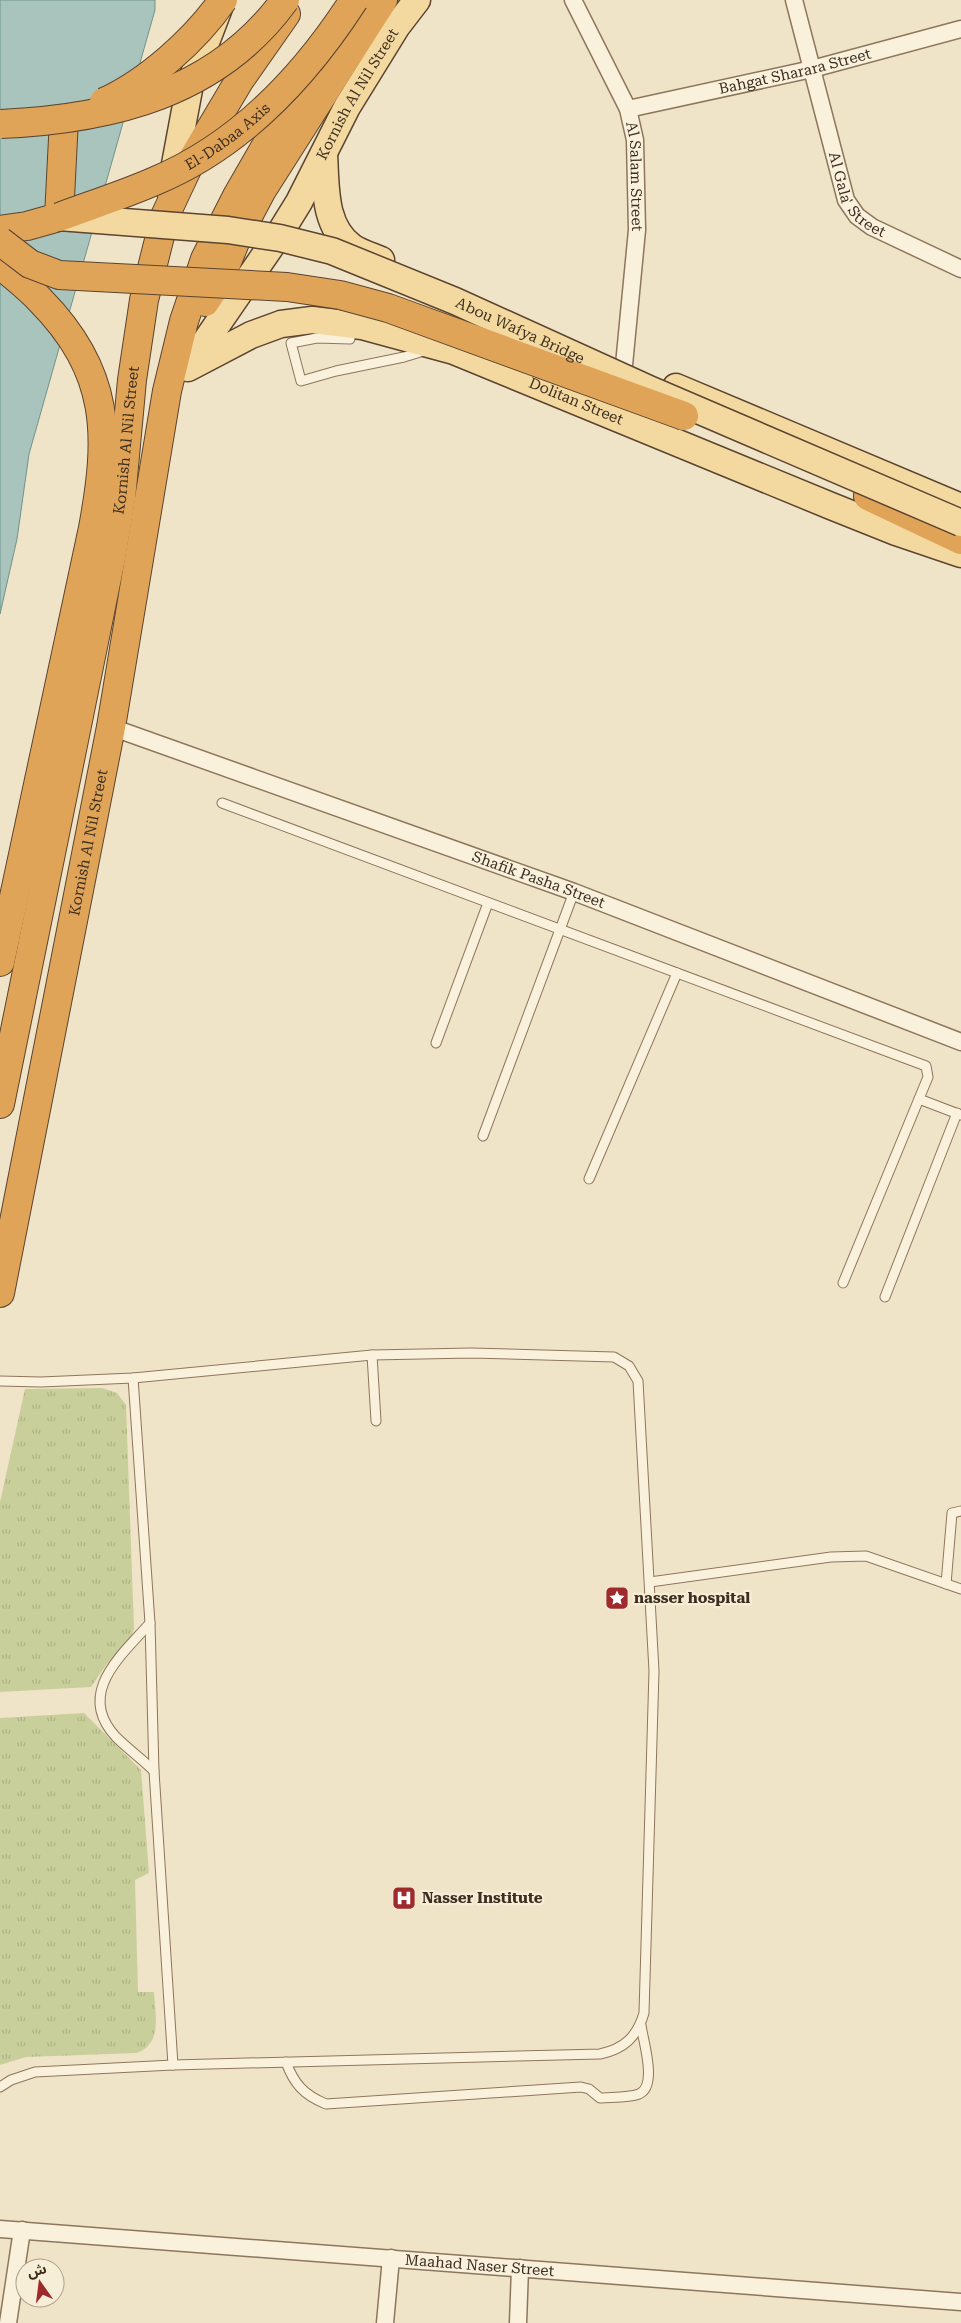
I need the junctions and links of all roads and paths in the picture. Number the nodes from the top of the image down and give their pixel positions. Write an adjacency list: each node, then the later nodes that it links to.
1 (223, 0): 12 (highway, bridge); 15 (main road, Kornish Al Nil Street)
2 (285, 0): 12 (highway, bridge)
3 (296, 0): 15 (highway, Kornish Al Nil Street)
4 (353, 0): 16 (highway, El-Dabaa Axis, bridge); 21 (highway, Kornish Al Nil Street)
5 (383, 0): 21 (highway)
6 (417, 0): 14 (main road, Kornish Al Nil Street)
7 (573, 0): 11 (street, Al Salam Street)
8 (794, 0): 10 (street, Al Gala' Street)
9 (961, 29): 10 (street, Bahgat Sharara Street)
10 (812, 70): 11 (street, Bahgat Sharara Street); 20 (street, Al Gala' Street)
11 (628, 110): 24 (street, Al Salam Street)
12 (64, 119): 13 (highway, bridge); 16 (highway)
13 (0, 124)
14 (324, 154): 24 (main road); 25 (main road, Kornish Al Nil Street)
15 (165, 216): 41 (highway, Kornish Al Nil Street)
16 (59, 217): 17 (highway, El-Dabaa Axis); 28 (main road, Abou Wafya Bridge, bridge)
17 (0, 230)
18 (0, 241): 29 (highway, bridge)
19 (0, 264): 36 (highway)
20 (961, 270)
21 (184, 321): 26 (highway, Kornish Al Nil Street)
22 (350, 324): 23 (main road, Dolitan Street); 23 (lane); 25 (main road, Dolitan Street)
23 (435, 346): 30 (main road, Dolitan Street)
24 (624, 365): 27 (main road)
25 (188, 368): 26 (main road, Kornish Al Nil Street)
26 (167, 391): 31 (highway, Kornish Al Nil Street)
27 (961, 507)
28 (961, 523)
29 (961, 540)
30 (961, 554)
31 (111, 727): 33 (street, Shafik Pasha Street); 46 (highway, Kornish Al Nil Street)
32 (222, 803): 34 (lane)
33 (574, 892): 35 (lane); 38 (street, Shafik Pasha Street)
34 (488, 903): 35 (lane); 39 (lane)
35 (560, 930): 37 (lane); 43 (lane)
36 (0, 962)
37 (677, 973): 40 (lane); 44 (lane)
38 (961, 1042)
39 (436, 1043)
40 (919, 1099): 42 (lane); 45 (lane)
41 (0, 1104)
42 (959, 1114): 47 (lane)
43 (483, 1136)
44 (589, 1178)
45 (843, 1283)
46 (0, 1293)
47 (886, 1297)
48 (372, 1356): 49 (lane); 51 (lane); 53 (lane)
49 (133, 1378): 50 (lane); 56 (lane)
50 (0, 1380)
51 (376, 1421)
52 (961, 1512): 54 (lane)
53 (650, 1582): 54 (lane); 58 (lane)
54 (946, 1584): 55 (lane)
55 (961, 1589)
56 (150, 1623): 57 (lane); 57 (lane)
57 (154, 1770): 60 (lane)
58 (641, 2025): 59 (lane); 59 (lane)
59 (286, 2062): 60 (lane)
60 (173, 2065): 61 (lane)
61 (0, 2087)
62 (0, 2229): 63 (street, Maahad Naser Street)
63 (22, 2230): 64 (street, Maahad Naser Street); 67 (street)
64 (391, 2258): 65 (street, Maahad Naser Street); 68 (street)
65 (520, 2268): 66 (street, Maahad Naser Street); 69 (street)
66 (961, 2302)
67 (8, 2323)
68 (385, 2323)
69 (518, 2323)

